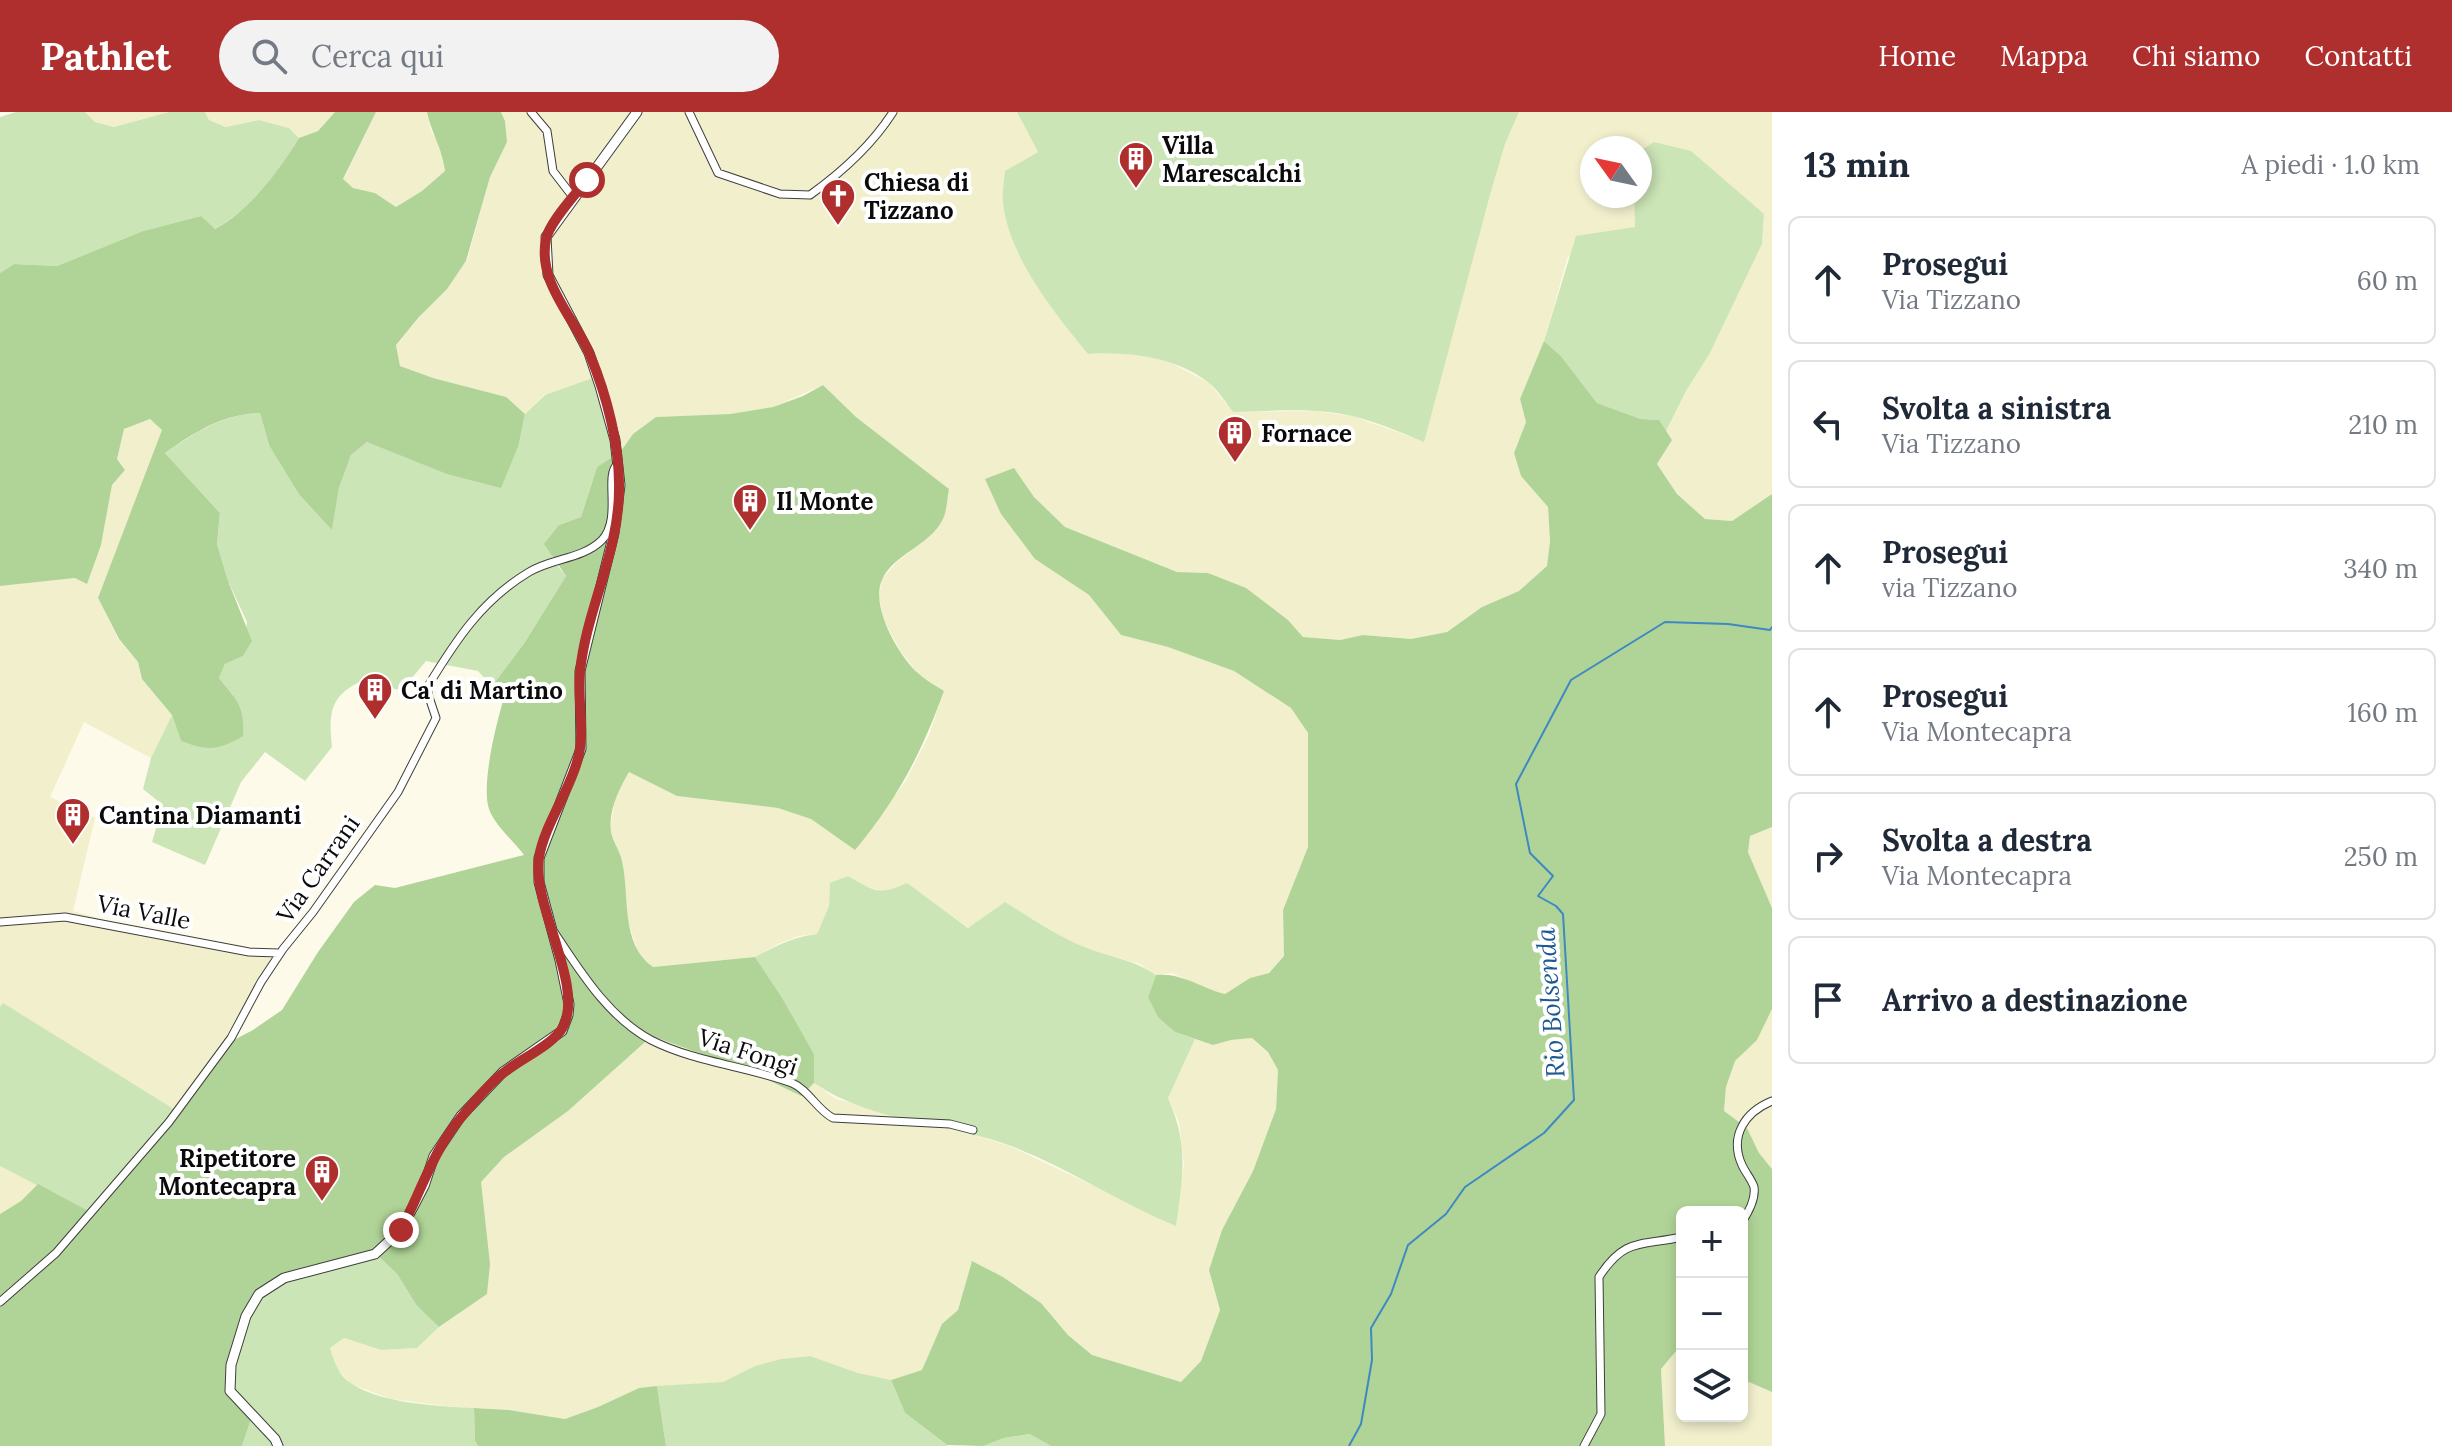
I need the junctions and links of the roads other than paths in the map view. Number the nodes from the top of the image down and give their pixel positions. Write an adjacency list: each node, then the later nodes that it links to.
1 (531, 112): 5 (street)
2 (637, 112): 5 (street)
3 (689, 112): 4 (street)
4 (893, 112)
5 (573, 197): 6 (street)
6 (617, 465): 8 (street); 9 (street, Via Carrani)
7 (0, 922): 9 (street, Via Valle)
8 (552, 929): 11 (street, Via Fongi); 15 (street)
9 (280, 953): 14 (street, Via Carrani)
10 (1772, 1101): 12 (street)
11 (973, 1130)
12 (1748, 1212)
13 (1676, 1238): 16 (street)
14 (0, 1302)
15 (278, 1446)
16 (1584, 1446)

